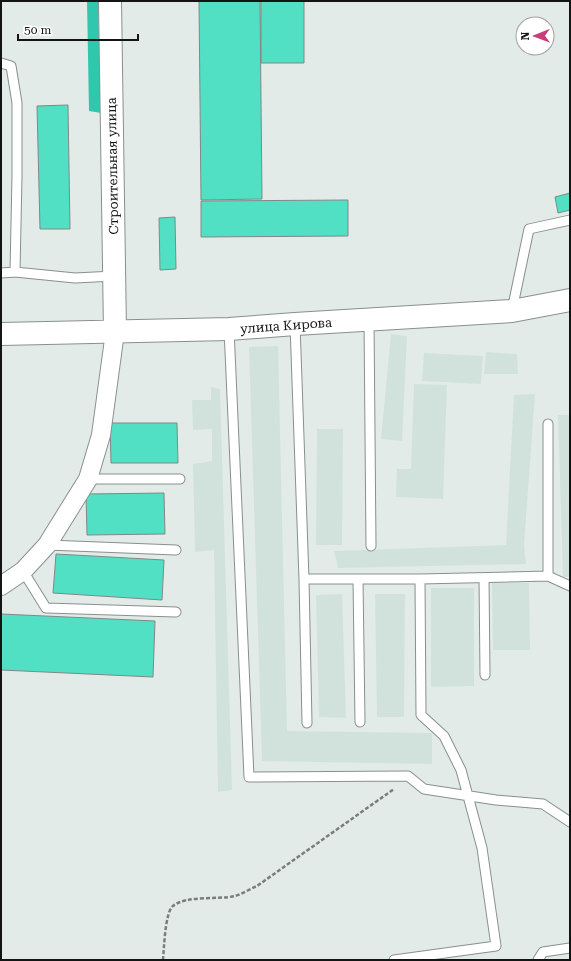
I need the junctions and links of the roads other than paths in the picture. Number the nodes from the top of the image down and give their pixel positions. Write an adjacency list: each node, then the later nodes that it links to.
1 (110, 1): 6 (street, Строительная улица)
2 (1, 63): 4 (lane)
3 (570, 220): 8 (lane)
4 (15, 272): 5 (lane); 6 (lane)
5 (1, 273)
6 (114, 276): 12 (street, Строительная улица)
7 (570, 300): 8 (street, улица Кирова)
8 (512, 311): 9 (street, улица Кирова)
9 (369, 319): 10 (street, улица Кирова); 18 (lane)
10 (295, 324): 11 (street, улица Кирова); 23 (lane)
11 (229, 329): 12 (street, улица Кирова); 32 (lane)
12 (115, 332): 13 (street, улица Кирова); 15 (street)
13 (1, 334)
14 (548, 424): 21 (lane)
15 (88, 479): 16 (lane); 17 (street)
16 (180, 480)
17 (47, 545): 19 (lane); 20 (street)
18 (371, 546)
19 (176, 550)
20 (23, 571): 26 (street); 28 (lane)
21 (548, 576): 22 (lane); 27 (lane)
22 (484, 578): 25 (lane); 29 (lane)
23 (304, 579): 24 (lane); 31 (lane)
24 (358, 579): 25 (lane); 30 (lane)
25 (420, 579): 32 (lane)
26 (1, 586)
27 (570, 586)
28 (176, 612)
29 (485, 675)
30 (360, 722)
31 (307, 723)
32 (467, 795): 33 (lane); 35 (lane)
33 (570, 822)
34 (570, 948): 36 (lane)
35 (394, 960)
36 (538, 960)

